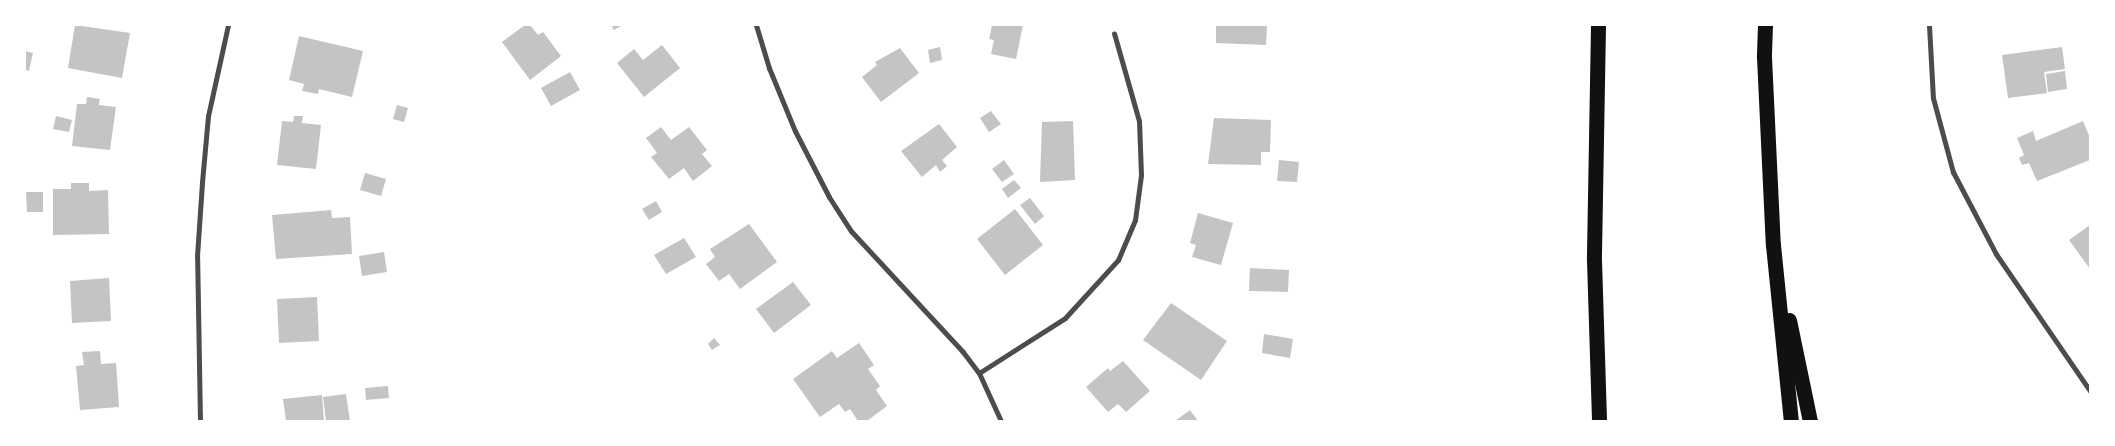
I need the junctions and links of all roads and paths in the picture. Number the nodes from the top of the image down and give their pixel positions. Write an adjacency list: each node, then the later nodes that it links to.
1 (228, 25): 10 (street)
2 (756, 25): 8 (street)
3 (1598, 25): 12 (highway)
4 (1765, 25): 7 (highway)
5 (1929, 25): 9 (street)
6 (1114, 33): 8 (street)
7 (1773, 245): 13 (highway); 14 (highway)
8 (978, 373): 11 (street)
9 (2090, 391)
10 (200, 421)
11 (1001, 421)
12 (1600, 421)
13 (1791, 421)
14 (1810, 421)

